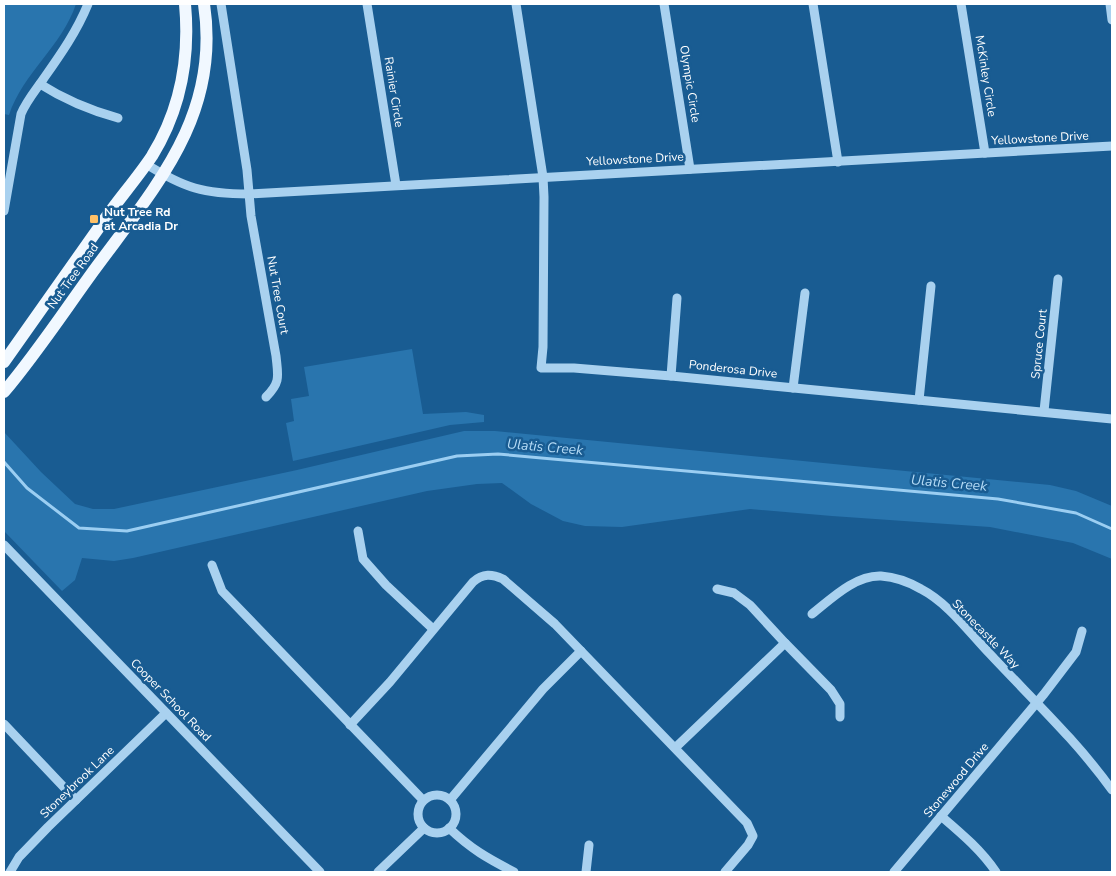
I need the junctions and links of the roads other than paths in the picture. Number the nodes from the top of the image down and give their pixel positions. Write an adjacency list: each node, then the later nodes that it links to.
1 (88, 4): 12 (street)
2 (185, 4): 17 (main road, Nut Tree Road)
3 (204, 4): 19 (main road, Nut Tree Road)
4 (221, 4): 23 (street)
5 (367, 4): 21 (street, Rainier Circle)
6 (516, 4): 20 (street)
7 (664, 4): 18 (street, Olympic Circle)
8 (813, 4): 16 (street)
9 (961, 4): 15 (street, McKinley Circle)
10 (1110, 4): 11 (street)
11 (1112, 20)
12 (40, 84): 13 (street); 22 (street)
13 (118, 118)
14 (1112, 146): 15 (street, Yellowstone Drive)
15 (985, 153): 16 (street, Yellowstone Drive)
16 (838, 162): 18 (street, Yellowstone Drive)
17 (146, 164): 19 (street, Yellowstone Drive); 29 (main road, Nut Tree Road)
18 (690, 169): 20 (street, Yellowstone Drive)
19 (163, 175): 23 (street, Yellowstone Drive); 32 (main road, Nut Tree Road)
20 (542, 177): 21 (street, Yellowstone Drive); 30 (street, Ponderosa Drive)
21 (396, 184): 23 (street, Yellowstone Drive)
22 (6, 187): 24 (street)
23 (249, 194): 33 (street, Nut Tree Court)
24 (4, 211)
25 (1058, 279): 35 (street, Spruce Court)
26 (931, 286): 34 (street)
27 (805, 293): 31 (street)
28 (676, 298): 30 (street)
29 (4, 362)
30 (671, 376): 31 (street, Ponderosa Drive)
31 (793, 388): 34 (street, Ponderosa Drive)
32 (4, 392)
33 (266, 397)
34 (919, 400): 35 (street, Ponderosa Drive)
35 (1044, 412): 36 (street, Ponderosa Drive)
36 (1112, 419)
37 (358, 531): 42 (street)
38 (4, 545): 47 (street, Cooper School Road)
39 (212, 565): 50 (street)
40 (717, 589): 44 (street)
41 (812, 614): 46 (street, Stonecastle Way)
42 (433, 629): 45 (street); 50 (street)
43 (1082, 631): 46 (street, Stonewood Drive)
44 (785, 643): 48 (street); 51 (street)
45 (581, 651): 51 (street); 55 (street)
46 (1036, 704): 52 (street, Stonecastle Way); 56 (street, Stonewood Drive)
47 (166, 713): 53 (street, Stoneybrook Lane); 61 (street, Cooper School Road)
48 (840, 717)
49 (4, 724): 53 (street)
50 (350, 725): 54 (street)
51 (675, 748): 65 (street)
52 (1112, 790)
53 (76, 800): 60 (street, Stoneybrook Lane)
54 (423, 800): 55 (street); 57 (street)
55 (450, 800): 58 (street)
56 (941, 816): 66 (street, Stonewood Drive); 67 (street)
57 (424, 828): 58 (street); 62 (street)
58 (450, 828): 63 (street)
59 (589, 846): 64 (street)
60 (10, 872)
61 (320, 872)
62 (378, 872)
63 (514, 872)
64 (586, 872)
65 (725, 872)
66 (894, 872)
67 (996, 872)

